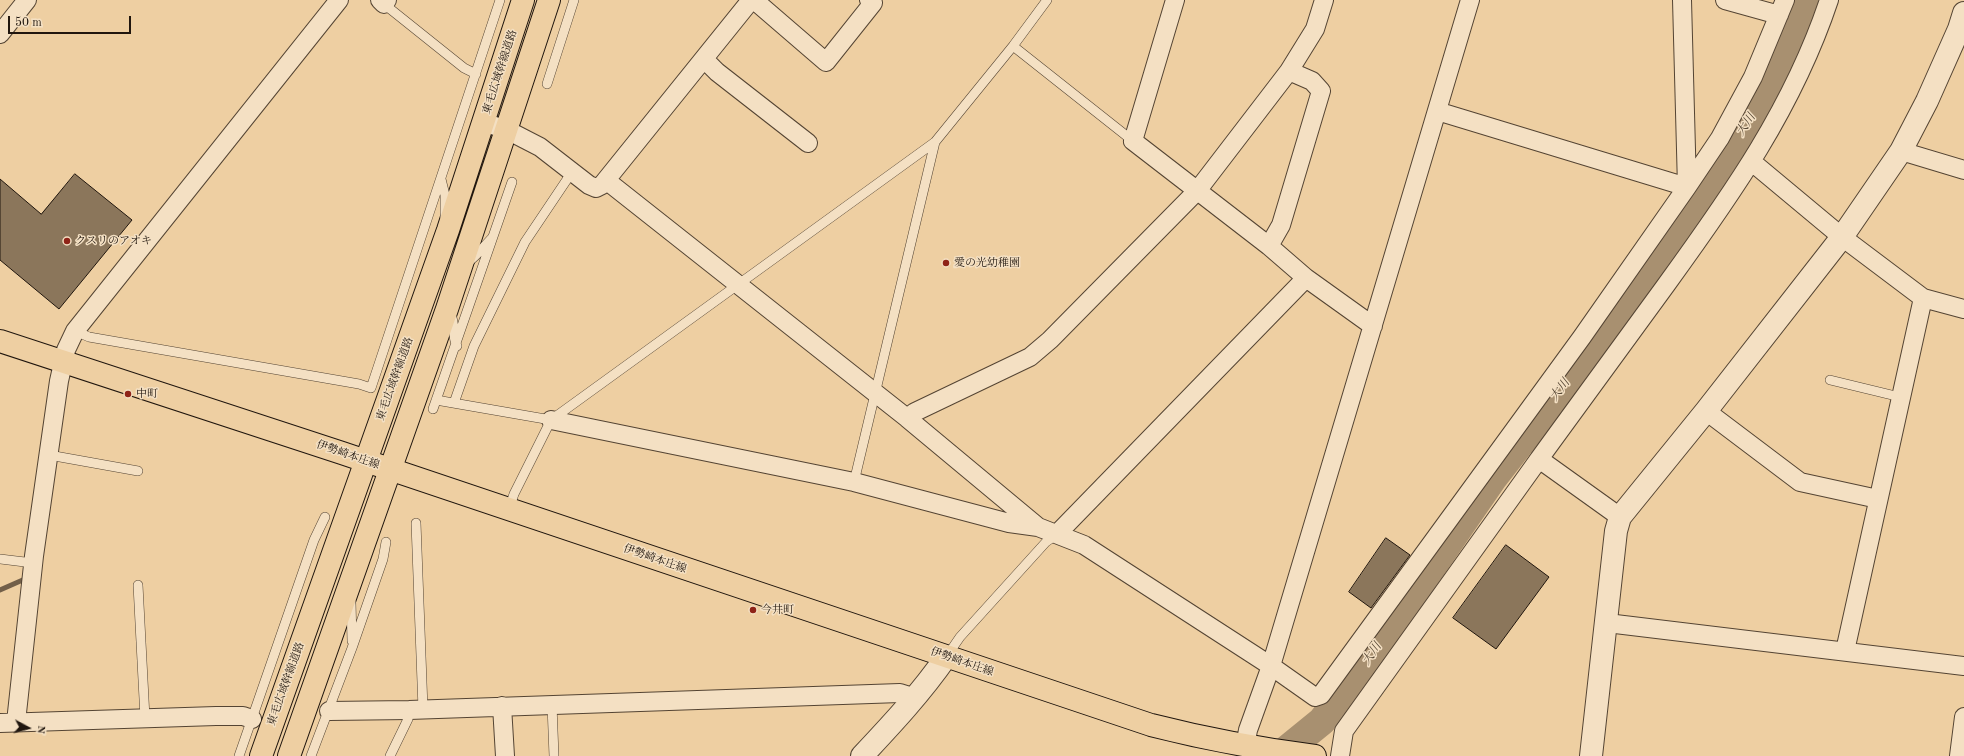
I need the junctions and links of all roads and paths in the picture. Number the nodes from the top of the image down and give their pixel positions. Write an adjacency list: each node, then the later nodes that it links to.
1 (27, 0): 19 (street)
2 (339, 0): 52 (street)
3 (500, 0): 23 (lane)
4 (523, 0): 26 (main road, 東毛広域幹線道路)
5 (574, 0): 24 (lane)
6 (752, 0): 7 (street); 21 (street)
7 (869, 0)
8 (1047, 0): 20 (lane)
9 (1175, 0): 28 (street)
10 (1324, 0): 22 (street)
11 (1470, 0): 25 (street)
12 (1682, 0): 38 (street)
13 (1725, 0): 17 (street)
14 (1829, 0): 32 (street)
15 (384, 1): 23 (lane)
16 (551, 4): 27 (main road)
17 (1782, 8): 38 (street)
18 (1964, 13): 31 (street)
19 (0, 34)
20 (1013, 46): 28 (lane); 29 (lane)
21 (704, 59): 30 (street); 36 (street)
22 (1289, 71): 39 (street); 43 (street)
23 (476, 74): 35 (lane)
24 (547, 84)
25 (1436, 111): 38 (street); 51 (street)
26 (483, 122): 27 (street); 40 (main road, 東毛広域幹線道路)
27 (507, 130): 34 (street); 44 (main road)
28 (1133, 141): 39 (street)
29 (935, 142): 46 (lane); 57 (lane)
30 (808, 143)
31 (1901, 150): 33 (street); 42 (street)
32 (1752, 162): 42 (street); 64 (street)
33 (1964, 170)
34 (572, 172): 36 (street); 59 (lane)
35 (441, 178): 40 (lane); 50 (lane)
36 (607, 181): 46 (street)
37 (512, 182): 41 (lane)
38 (1687, 187): 85 (street)
39 (1197, 191): 43 (street); 61 (street)
40 (448, 230): 50 (main road, 東毛広域幹線道路)
41 (494, 236): 44 (lane); 54 (lane)
42 (1842, 237): 47 (street); 60 (street)
43 (1269, 246): 45 (street)
44 (462, 266): 48 (main road)
45 (1306, 278): 51 (street); 75 (street)
46 (739, 285): 57 (street); 62 (lane)
47 (1923, 298): 49 (street); 58 (street)
48 (447, 309): 54 (lane); 66 (main road)
49 (1964, 309)
50 (406, 314): 52 (lane); 65 (main road, 東毛広域幹線道路)
51 (1373, 326): 85 (street)
52 (75, 331): 55 (street)
53 (0, 341): 55 (main road, 伊勢崎本庄線)
54 (456, 346): 59 (lane)
55 (63, 362): 63 (street); 65 (main road, 伊勢崎本庄線)
56 (1830, 380): 58 (lane)
57 (875, 393): 61 (street); 68 (lane)
58 (1900, 397): 69 (street)
59 (454, 403): 62 (lane)
60 (1706, 411): 69 (street); 72 (street)
61 (907, 418): 74 (street)
62 (551, 420): 68 (street); 70 (lane)
63 (49, 455): 67 (lane); 78 (street)
64 (1539, 459): 72 (street); 107 (street)
65 (365, 461): 66 (main road, 伊勢崎本庄線); 90 (main road, 東毛広域幹線道路)
66 (390, 469): 70 (main road, 伊勢崎本庄線); 79 (main road)
67 (138, 471)
68 (854, 482): 74 (street)
69 (1878, 499): 83 (street)
70 (509, 509): 84 (main road, 伊勢崎本庄線)
71 (326, 517): 90 (lane)
72 (1620, 517): 81 (street)
73 (416, 522): 91 (lane)
74 (1038, 527): 75 (street)
75 (1057, 534): 84 (lane); 85 (street)
76 (386, 542): 82 (lane)
77 (0, 559): 78 (lane)
78 (33, 564): 95 (street)
79 (351, 580): 82 (lane); 99 (main road)
80 (138, 585): 94 (lane)
81 (1607, 623): 83 (street); 108 (street)
82 (352, 648): 92 (lane)
83 (1845, 651): 86 (street)
84 (946, 657): 87 (street); 96 (main road, 伊勢崎本庄線)
85 (1271, 666): 96 (street)
86 (1964, 666)
87 (916, 698): 88 (street); 104 (street)
88 (552, 705): 89 (street); 103 (lane)
89 (502, 706): 91 (street); 102 (street)
90 (267, 709): 94 (street); 97 (lane); 98 (main road, 東毛広域幹線道路)
91 (416, 709): 92 (street); 101 (lane)
92 (329, 711): 100 (lane)
93 (1964, 717): 109 (street)
94 (145, 718): 95 (street)
95 (8, 722)
96 (1255, 748): 105 (main road, 伊勢崎本庄線)
97 (239, 756)
98 (261, 756)
99 (289, 756)
100 (311, 756)
101 (390, 756)
102 (505, 756)
103 (554, 756)
104 (862, 756)
105 (1312, 756): 106 (main road, 伊勢崎本庄線)
106 (1315, 756)
107 (1340, 756)
108 (1591, 756)
109 (1959, 756)

